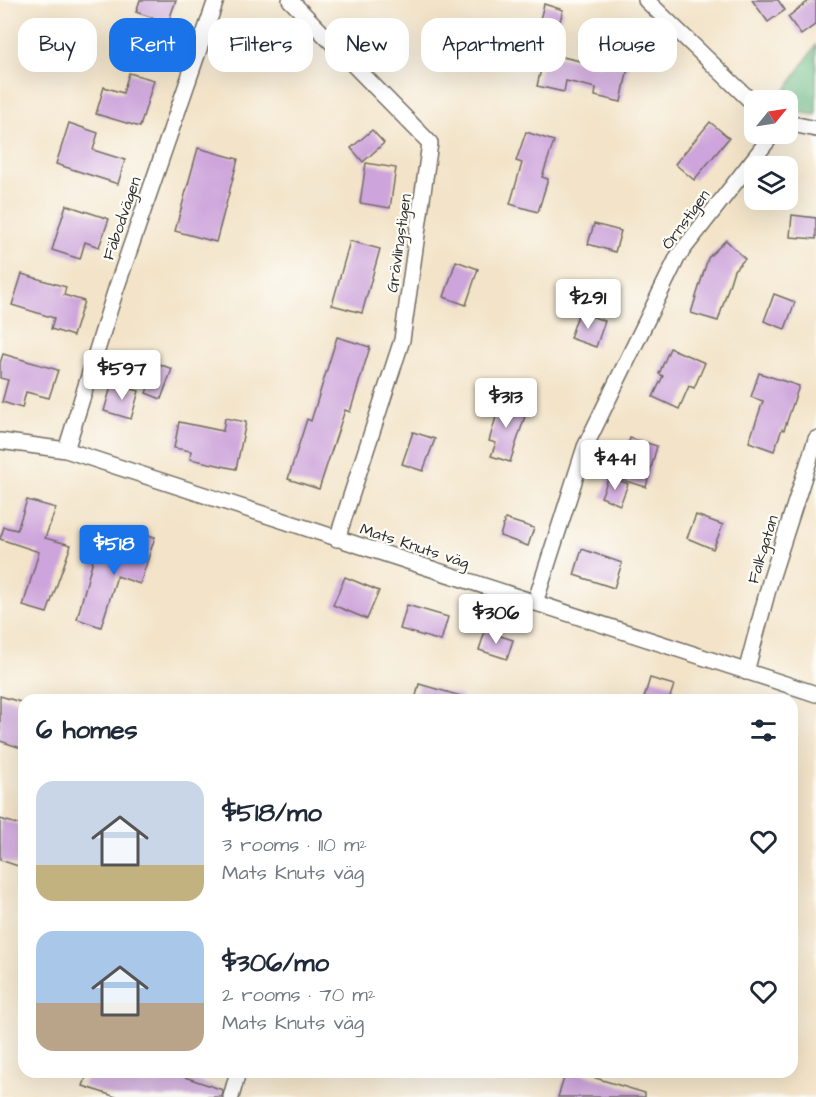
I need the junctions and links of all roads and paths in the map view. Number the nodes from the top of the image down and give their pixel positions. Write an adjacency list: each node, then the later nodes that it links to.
1 (216, 0): 10 (street, Fäbodvägen)
2 (290, 0): 11 (street, Grävlingstigen)
3 (646, 0): 4 (street)
4 (744, 94)
5 (798, 125): 6 (street)
6 (816, 129)
7 (765, 144): 12 (street, Örnstigen)
8 (816, 439): 13 (street, Falkgatan)
9 (0, 441): 10 (street, Mats Knuts väg)
10 (66, 450): 11 (street, Mats Knuts väg)
11 (337, 539): 12 (street, Mats Knuts väg)
12 (535, 603): 13 (street, Mats Knuts väg)
13 (746, 672): 14 (street, Mats Knuts väg)
14 (816, 694)
15 (236, 1078): 16 (street)
16 (231, 1097)

